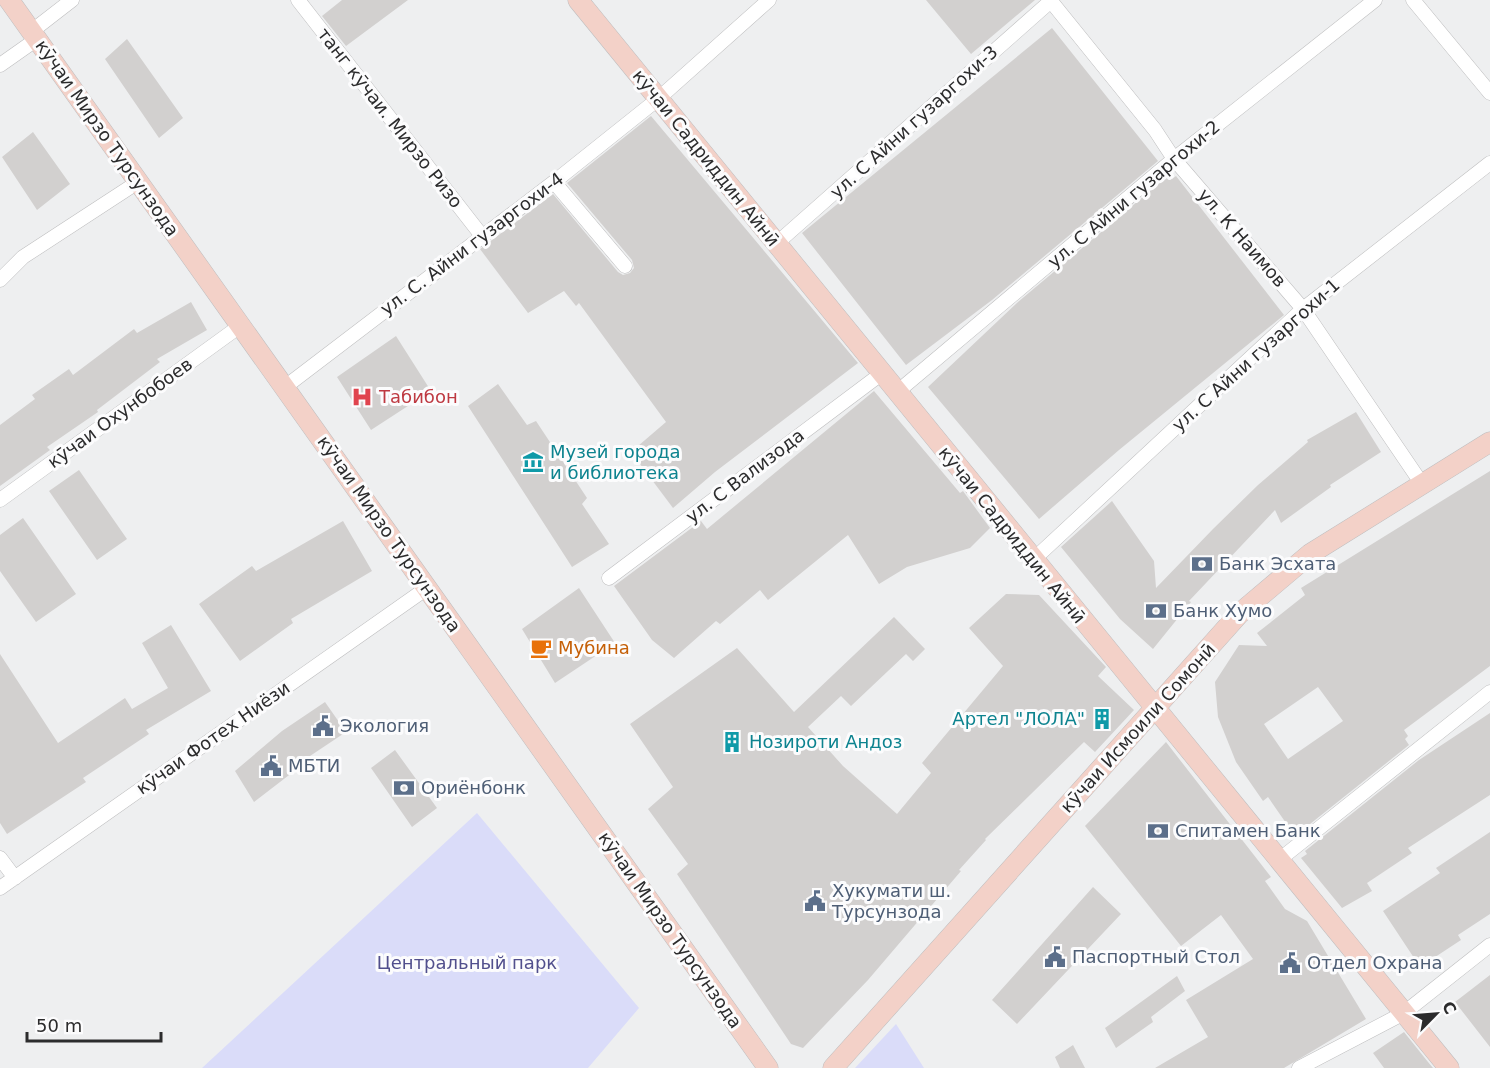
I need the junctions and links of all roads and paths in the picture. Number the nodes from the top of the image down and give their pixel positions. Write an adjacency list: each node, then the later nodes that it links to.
1 (9, 0): 9 (street, кӯчаи Мирзо Турсунзода)
2 (72, 0): 9 (street)
3 (298, 0): 17 (street, танг кӯчаи. Мирзо Ризо)
4 (578, 0): 12 (street, кӯчаи Садриддин Айнӣ)
5 (769, 0): 12 (street, ул. С. Айни гузаргохи-4)
6 (1051, 0): 13 (street, ул. К Наимов); 18 (street, ул. С Айни гузаргохи-3)
7 (1376, 0): 13 (street, ул. С Айни гузаргохи-2)
8 (1413, 0): 11 (street)
9 (34, 35): 10 (street); 15 (street, кӯчаи Мирзо Турсунзода)
10 (0, 65)
11 (1490, 93)
12 (658, 99): 16 (street, ул. С. Айни гузаргохи-4); 18 (street, кӯчаи Садриддин Айнӣ)
13 (1174, 159): 21 (street, ул. К Наимов); 25 (street, ул. С Айни гузаргохи-2)
14 (1490, 163): 21 (street, ул. С Айни гузаргохи-1)
15 (138, 182): 20 (street); 22 (street, кӯчаи Мирзо Турсунзода)
16 (554, 182): 17 (street, ул. С. Айни гузаргохи-4); 19 (street)
17 (482, 236): 24 (street, ул. С. Айни гузаргохи-4)
18 (776, 244): 23 (street, кӯчаи Садриддин Айнӣ)
19 (625, 266)
20 (0, 279)
21 (1303, 309): 27 (street, ул. К Наимов); 29 (street, ул. С Айни гузаргохи-1)
22 (240, 326): 24 (street, кӯчаи Мирзо Турсунзода); 28 (street, кӯчаи Охунбобоев)
23 (882, 374): 25 (street, кӯчаи Садриддин Айнӣ); 30 (street, ул. С Вализода)
24 (285, 387): 31 (street, кӯчаи Мирзо Турсунзода)
25 (896, 393): 29 (street, кӯчаи Садриддин Айнӣ)
26 (1490, 442): 27 (street, кӯчаи Исмоили Сомонӣ)
27 (1422, 484): 33 (street, кӯчаи Исмоили Сомонӣ)
28 (0, 500)
29 (1033, 560): 33 (street, кӯчаи Садриддин Айнӣ)
30 (609, 578)
31 (427, 588): 36 (street, кӯчаи Фотех Ниёзи); 40 (street, кӯчаи Мирзо Турсунзода)
32 (1490, 692): 35 (street)
33 (1155, 710): 35 (street, кӯчаи Садриддин Айнӣ); 41 (street, кӯчаи Исмоили Сомонӣ)
34 (0, 858): 36 (street)
35 (1279, 860): 39 (street, кӯчаи Садриддин Айнӣ)
36 (15, 878): 37 (street, кӯчаи Фотех Ниёзи)
37 (0, 888)
38 (1490, 945): 39 (street)
39 (1404, 1013): 42 (street); 43 (street, кӯчаи Садриддин Айнӣ)
40 (768, 1068)
41 (834, 1068)
42 (1299, 1068)
43 (1449, 1068)

